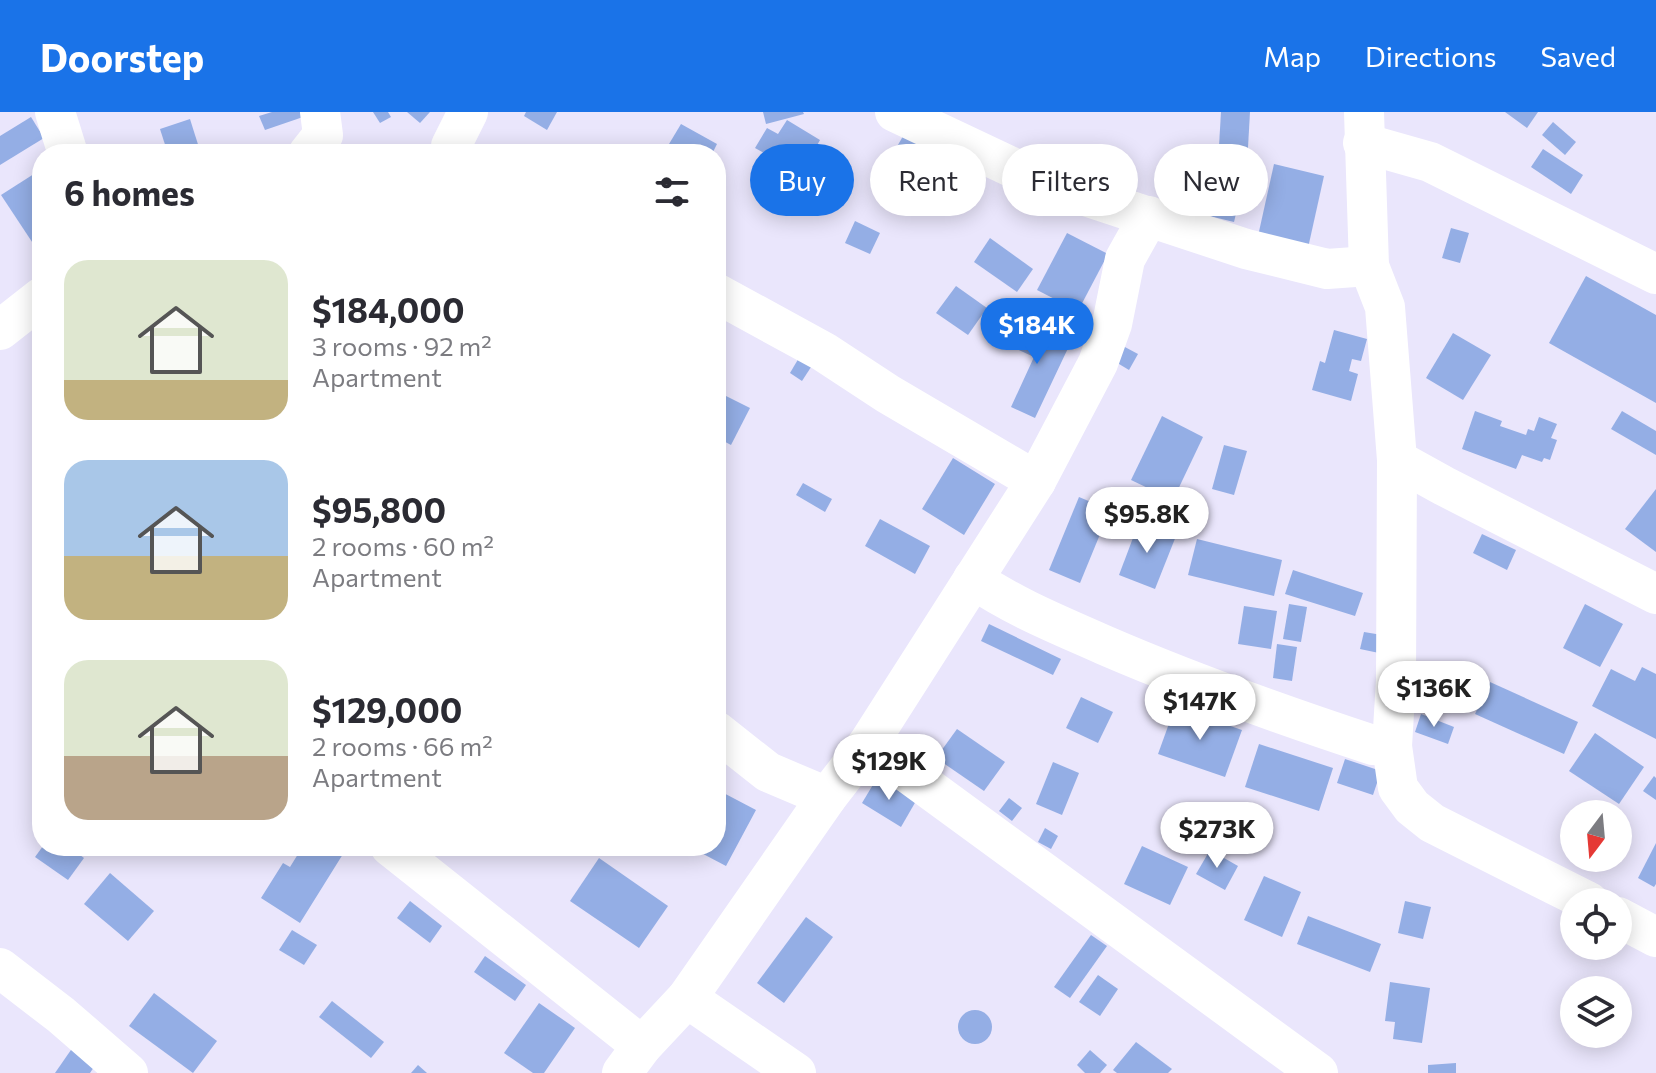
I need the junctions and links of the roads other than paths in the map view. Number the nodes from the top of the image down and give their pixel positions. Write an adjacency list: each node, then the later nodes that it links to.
1 (55, 112): 5 (street)
2 (320, 112): 6 (street)
3 (895, 112): 7 (street)
4 (1364, 127): 8 (street); 9 (street)
5 (65, 144)
6 (316, 144)
7 (1149, 216): 8 (street); 12 (street)
8 (1369, 266): 11 (street)
9 (1656, 274)
10 (726, 298): 12 (street)
11 (1397, 460): 14 (street); 17 (street)
12 (1036, 481): 13 (street)
13 (973, 579): 16 (street); 17 (street)
14 (1656, 594)
15 (726, 739): 18 (street)
16 (868, 744): 18 (street); 28 (street)
17 (1392, 746): 20 (street)
18 (827, 797): 24 (street)
19 (401, 856): 25 (street)
20 (1561, 888)
21 (1632, 924): 22 (street)
22 (1656, 937)
23 (0, 968): 26 (street)
24 (687, 998): 25 (street); 27 (street)
25 (632, 1060)
26 (128, 1073)
27 (796, 1073)
28 (1318, 1073)

